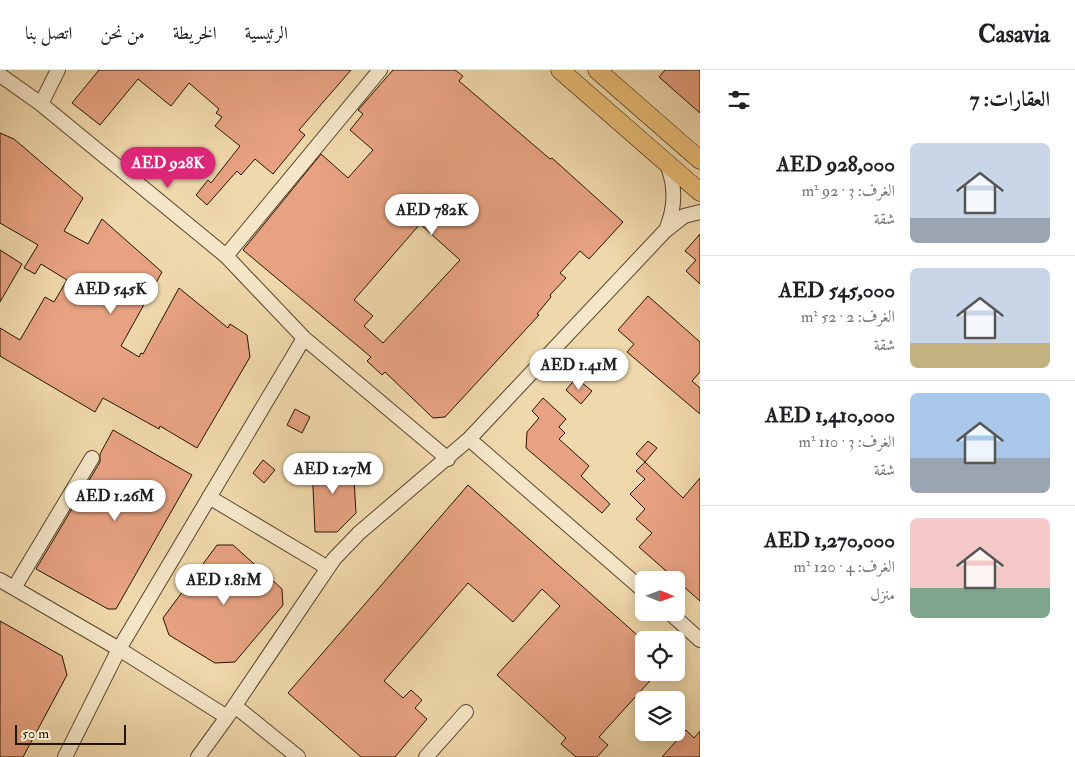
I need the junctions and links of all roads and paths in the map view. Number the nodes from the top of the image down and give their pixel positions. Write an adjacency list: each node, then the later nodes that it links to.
1 (58, 70): 6 (street)
2 (380, 70): 12 (street)
3 (560, 70): 7 (main road)
4 (597, 70): 8 (main road)
5 (0, 75): 6 (street)
6 (41, 104): 12 (street)
7 (665, 160): 9 (main road); 11 (street)
8 (700, 160)
9 (700, 192)
10 (700, 212): 11 (street)
11 (665, 231): 14 (street)
12 (226, 256): 13 (street)
13 (304, 338): 16 (street); 17 (street)
14 (469, 439): 16 (street); 20 (street)
15 (92, 458): 21 (street)
16 (448, 458): 18 (street)
17 (208, 497): 18 (street); 24 (street)
18 (328, 568): 25 (street)
19 (0, 580): 21 (street)
20 (635, 583)
21 (14, 588): 24 (street)
22 (678, 621): 23 (street)
23 (700, 640)
24 (118, 649): 27 (street); 28 (street)
25 (235, 706): 27 (street); 30 (street)
26 (466, 712): 31 (street)
27 (227, 718): 29 (street)
28 (64, 757)
29 (198, 757)
30 (298, 757)
31 (426, 757)

